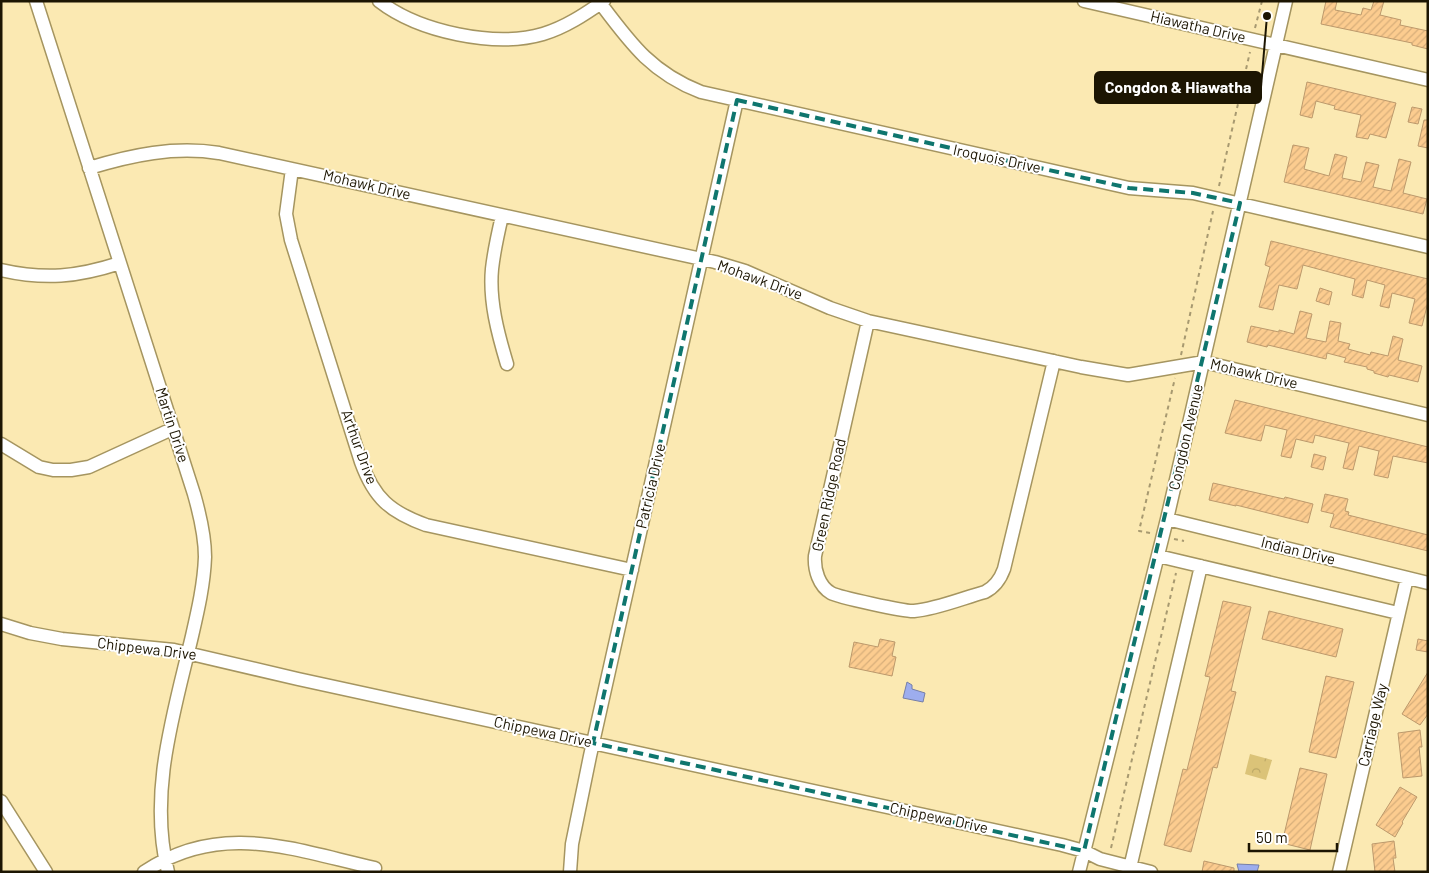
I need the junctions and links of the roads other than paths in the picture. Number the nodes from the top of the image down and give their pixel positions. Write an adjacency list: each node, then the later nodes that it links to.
1 (36, 1): 9 (street, Martin Drive)
2 (379, 1): 5 (street)
3 (1084, 1): 6 (street, Hiawatha Drive)
4 (1286, 1): 6 (street, Congdon Avenue)
5 (602, 2): 8 (street, Iroquois Drive)
6 (1276, 45): 7 (street, Hiawatha Drive); 11 (street, Congdon Avenue)
7 (1428, 80)
8 (737, 100): 11 (street, Iroquois Drive); 14 (street, Patricia Drive)
9 (89, 168): 10 (street, Mohawk Drive); 15 (street, Martin Drive)
10 (292, 168): 12 (street, Mohawk Drive); 27 (street, Arthur Drive)
11 (1240, 203): 13 (street, Iroquois Drive); 19 (street, Congdon Avenue)
12 (502, 216): 14 (street, Mohawk Drive); 20 (street)
13 (1428, 248)
14 (701, 259): 17 (street, Mohawk Drive); 27 (street, Patricia Drive)
15 (120, 263): 16 (street); 22 (street, Martin Drive)
16 (1, 270)
17 (868, 321): 18 (street, Mohawk Drive); 18 (street, Green Ridge Road)
18 (1054, 361): 19 (street, Mohawk Drive)
19 (1204, 362): 21 (street, Mohawk Drive); 24 (street, Congdon Avenue)
20 (506, 364)
21 (1428, 415)
22 (172, 429): 23 (street); 32 (street, Martin Drive)
23 (1, 444)
24 (1167, 519): 25 (street, Congdon Avenue); 28 (street, Indian Drive)
25 (1158, 556): 26 (street); 35 (street, Congdon Avenue)
26 (1201, 566): 30 (street); 38 (street)
27 (632, 570): 33 (street, Patricia Drive)
28 (1407, 578): 29 (street, Indian Drive); 30 (street, Carriage Way)
29 (1428, 583)
30 (1398, 613): 44 (street, Carriage Way)
31 (1, 624): 32 (street, Chippewa Drive)
32 (188, 653): 33 (street, Chippewa Drive); 36 (street, Martin Drive)
33 (593, 742): 35 (street, Chippewa Drive); 41 (street, Patricia Drive)
34 (1, 801): 39 (street)
35 (1084, 851): 38 (street, Chippewa Drive); 42 (street, Congdon Avenue)
36 (167, 866): 37 (street); 40 (street)
37 (374, 868)
38 (1129, 869): 43 (street, Chippewa Drive)
39 (46, 872)
40 (144, 872)
41 (570, 872)
42 (1079, 872)
43 (1152, 872)
44 (1339, 872)

